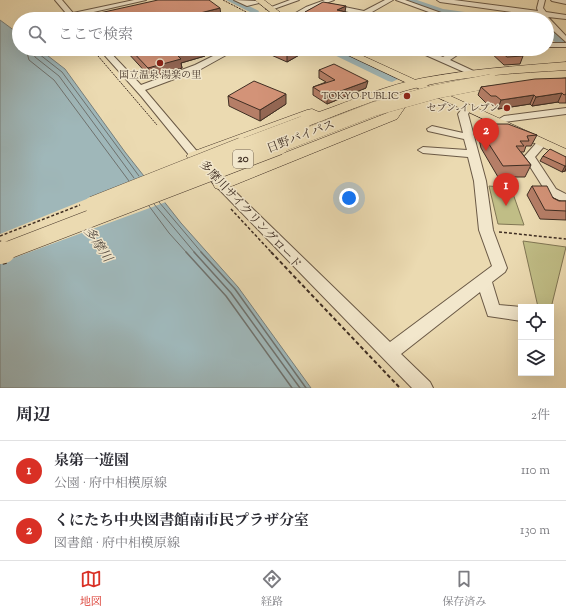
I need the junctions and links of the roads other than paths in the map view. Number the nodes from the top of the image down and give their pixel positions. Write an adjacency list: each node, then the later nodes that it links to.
1 (58, 0): 16 (street)
2 (143, 0): 17 (street)
3 (296, 0): 15 (street)
4 (308, 0): 13 (street)
5 (331, 0): 13 (street)
6 (390, 0): 21 (street)
7 (399, 0): 22 (street)
8 (440, 0): 23 (street)
9 (542, 0): 24 (street)
10 (554, 0): 11 (street)
11 (566, 2)
12 (246, 3): 15 (main road); 19 (main road)
13 (320, 4): 20 (street); 21 (street)
14 (130, 10): 18 (street)
15 (266, 11)
16 (69, 12)
17 (94, 12)
18 (120, 12)
19 (263, 12)
20 (302, 12)
21 (365, 12)
22 (434, 12)
23 (510, 12)
24 (542, 12)
25 (566, 17): 26 (street)
26 (554, 18)
27 (554, 27): 28 (street)
28 (566, 40)
29 (554, 45): 30 (street)
30 (566, 45)
31 (109, 56): 44 (street)
32 (219, 56): 44 (street)
33 (356, 56): 43 (main road)
34 (365, 56): 43 (main road)
35 (434, 56): 37 (street)
36 (451, 56): 37 (street)
37 (444, 60): 42 (street)
38 (566, 66): 42 (highway)
39 (566, 70): 42 (highway, 日野バイパス / 20)
40 (566, 74): 42 (highway, 日野バイパス / 20)
41 (566, 79): 42 (highway)
42 (492, 80): 43 (highway); 46 (highway); 61 (highway, 日野バイパス / 20, bridge)
43 (419, 83): 45 (highway); 46 (main road)
44 (139, 89): 58 (street)
45 (382, 94): 58 (highway); 61 (highway, bridge)
46 (445, 95): 47 (highway); 48 (main road); 50 (main road)
47 (399, 106): 59 (highway); 61 (highway, bridge)
48 (467, 108): 52 (street); 53 (main road)
49 (566, 111): 50 (street)
50 (504, 119): 54 (main road)
51 (432, 128): 52 (street)
52 (468, 137): 56 (street)
53 (542, 143): 57 (main road); 60 (street)
54 (566, 147)
55 (423, 150): 56 (street)
56 (473, 154): 64 (street)
57 (566, 154)
58 (194, 156): 59 (street)
59 (221, 184): 66 (street)
60 (566, 199)
61 (53, 227): 62 (highway, 日野バイパス / 20); 63 (highway, 日野バイパス / 20, bridge)
62 (0, 243)
63 (0, 253)
64 (484, 281): 65 (street); 66 (street)
65 (518, 314)
66 (389, 353): 67 (street)
67 (424, 388)

